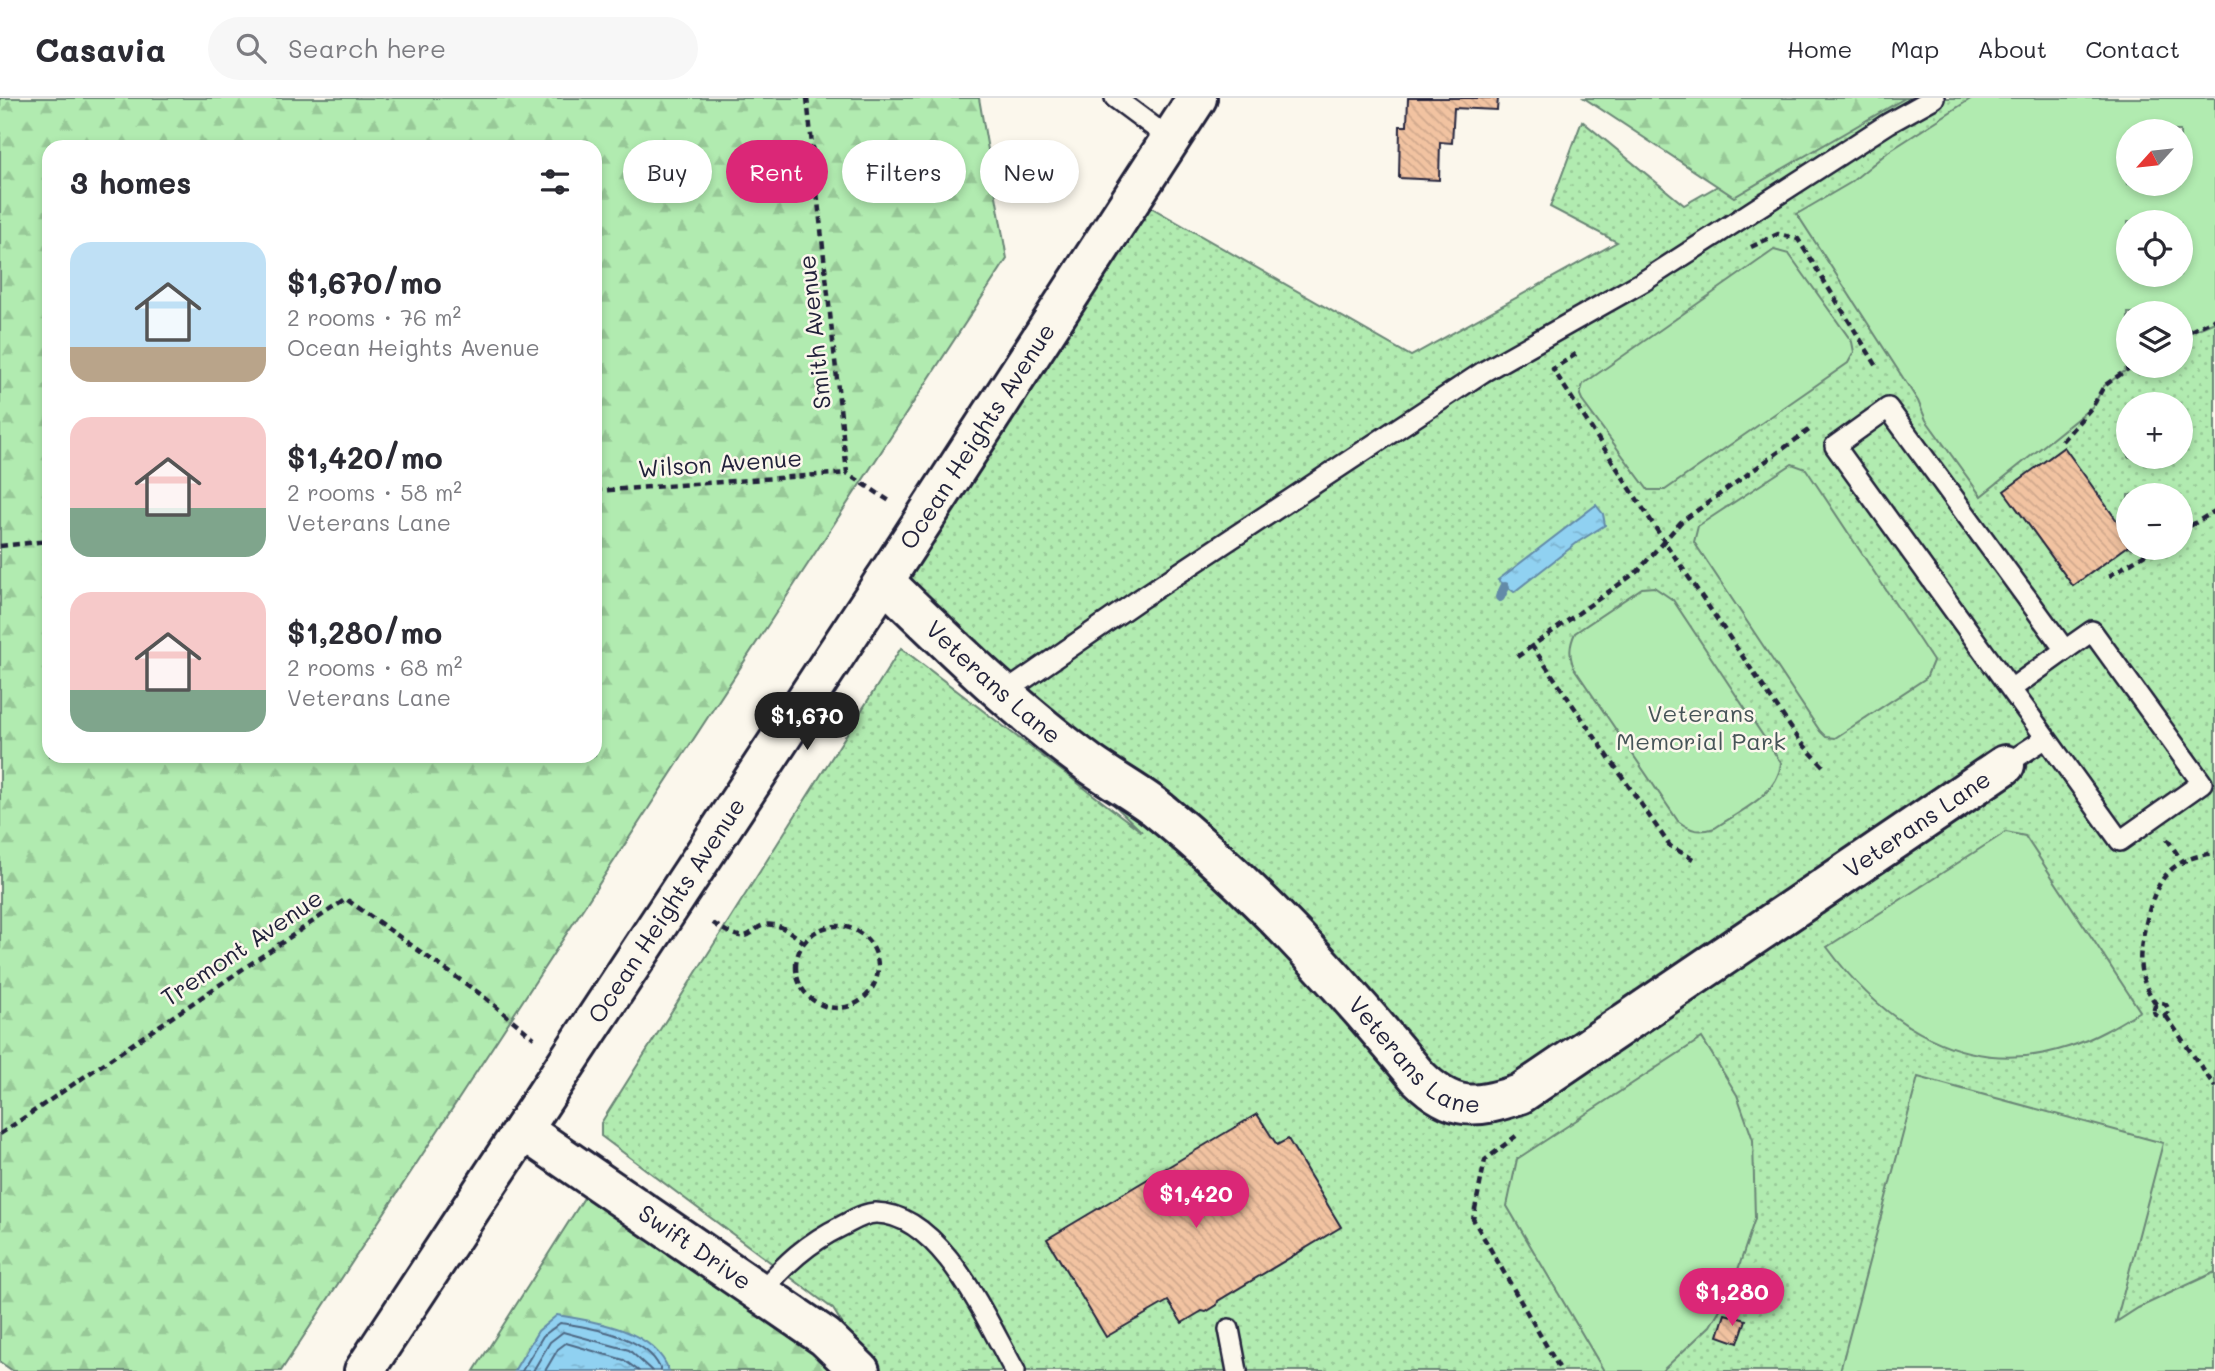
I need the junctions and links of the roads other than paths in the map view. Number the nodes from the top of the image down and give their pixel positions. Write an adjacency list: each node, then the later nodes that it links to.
1 (1115, 98): 4 (lane)
2 (1198, 98): 4 (street, Ocean Heights Avenue)
3 (1934, 98): 8 (lane)
4 (1170, 139): 5 (street, Ocean Heights Avenue)
5 (884, 582): 8 (street, Veterans Lane); 11 (street, Ocean Heights Avenue)
6 (2065, 650): 7 (lane); 7 (lane); 9 (lane)
7 (2011, 689): 9 (lane)
8 (1003, 694): 10 (street, Veterans Lane)
9 (2046, 738): 10 (lane)
10 (2006, 765)
11 (523, 1130): 12 (street, Swift Drive); 14 (street, Ocean Heights Avenue)
12 (760, 1293): 15 (street, Swift Drive); 16 (lane)
13 (1229, 1329): 17 (lane)
14 (364, 1371)
15 (860, 1371)
16 (1015, 1371)
17 (1237, 1371)

